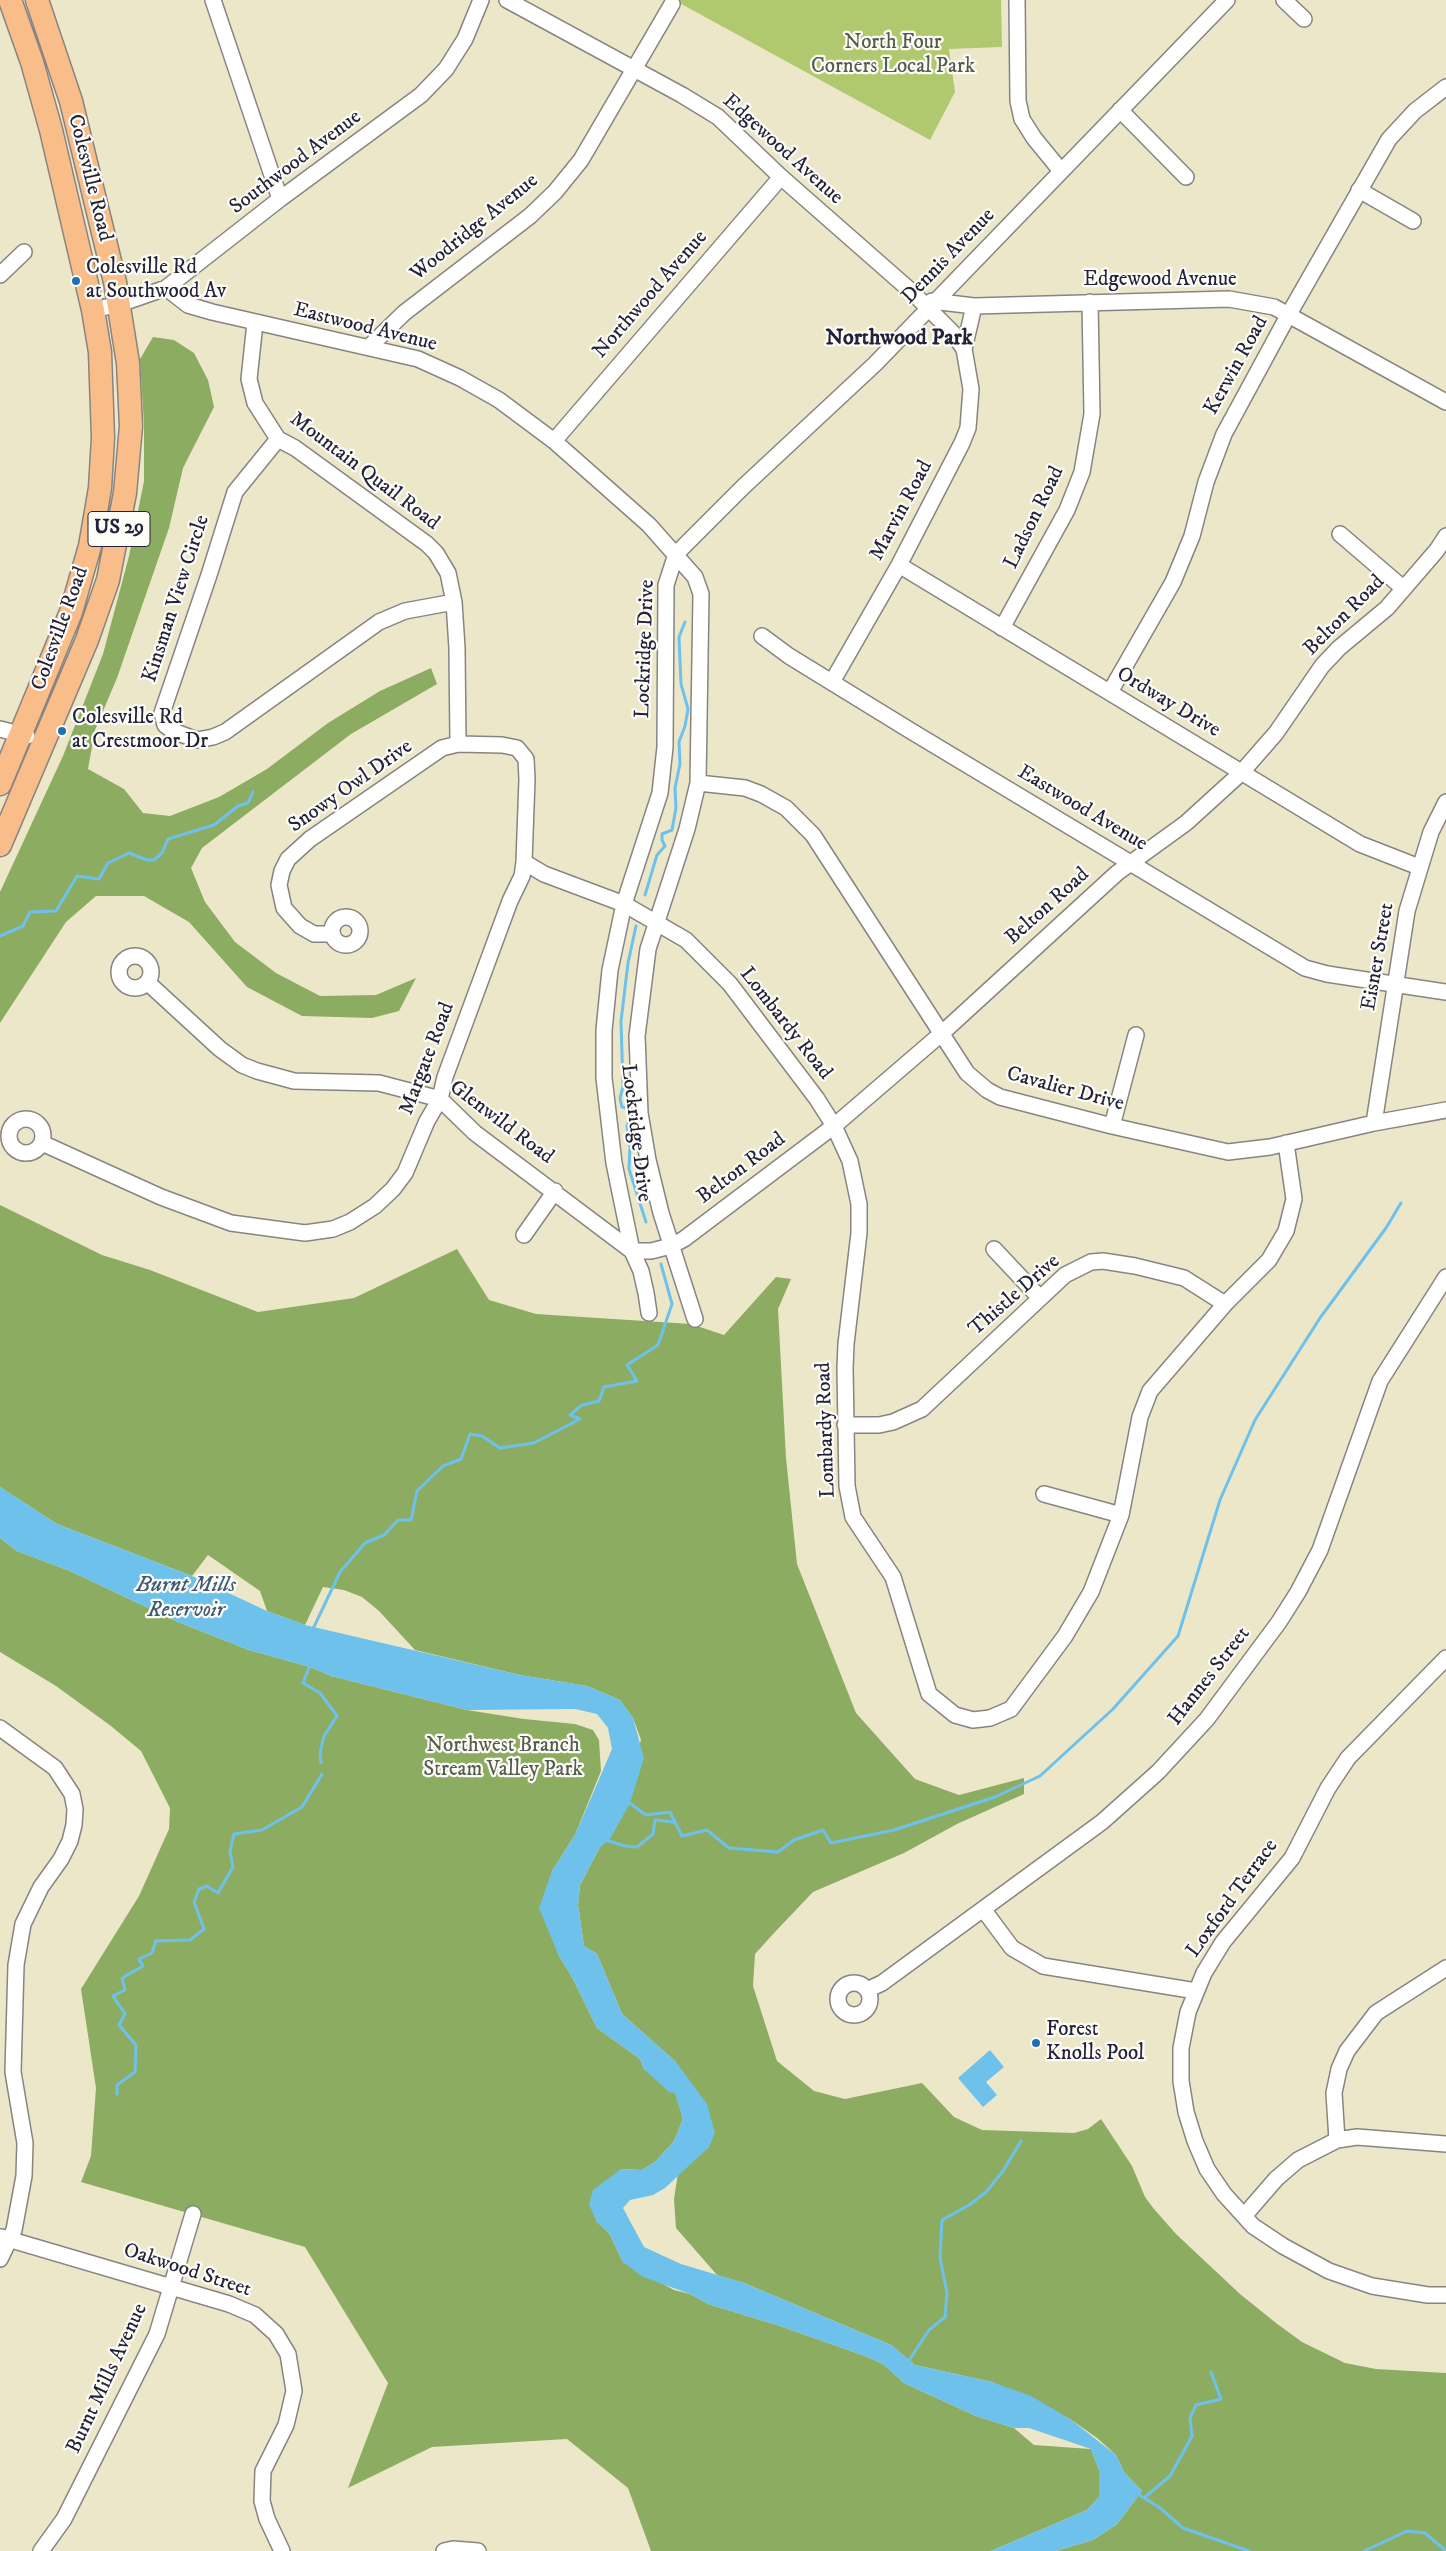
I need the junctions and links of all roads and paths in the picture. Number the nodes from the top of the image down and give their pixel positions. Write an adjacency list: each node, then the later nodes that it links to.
1 (10, 0): 27 (highway, Colesville Road / US 29)
2 (37, 0): 24 (highway, Colesville Road / US 29)
3 (213, 0): 18 (street)
4 (481, 0): 18 (street, Southwood Avenue)
5 (507, 0): 11 (street, Edgewood Avenue)
6 (1017, 0): 14 (street)
7 (1228, 0): 13 (street, Dennis Avenue)
8 (1284, 0): 10 (street)
9 (672, 4): 11 (street, Woodridge Avenue)
10 (1304, 19)
11 (634, 68): 16 (street, Edgewood Avenue); 30 (street, Woodridge Avenue)
12 (1446, 88): 17 (street, Kerwin Road)
13 (1120, 110): 14 (street, Dennis Avenue); 15 (street)
14 (1061, 171): 25 (street, Dennis Avenue)
15 (1186, 176)
16 (781, 177): 25 (street, Edgewood Avenue); 34 (street, Northwood Avenue)
17 (1359, 190): 19 (street); 28 (street, Kerwin Road)
18 (280, 199): 22 (street, Southwood Avenue)
19 (1413, 221)
20 (24, 252): 21 (street)
21 (0, 275)
22 (166, 288): 24 (street, Southwood Avenue); 29 (street, Eastwood Avenue)
23 (1090, 302): 26 (street, Edgewood Avenue); 28 (street, Edgewood Avenue); 41 (street, Ladson Road)
24 (120, 304): 27 (street, Southwood Avenue); 46 (highway, Colesville Road / US 29)
25 (932, 306): 26 (street, Edgewood Avenue); 31 (street, Marvin Road); 37 (street, Dennis Avenue)
26 (974, 306): 31 (street, Marvin Road)
27 (93, 310): 45 (highway, Colesville Road / US 29)
28 (1290, 314): 32 (street, Edgewood Avenue); 44 (street, Kerwin Road)
29 (255, 323): 30 (street, Eastwood Avenue); 33 (street, Mountain Quail Road)
30 (370, 347): 34 (street, Eastwood Avenue)
31 (964, 349): 38 (street, Marvin Road)
32 (1446, 402)
33 (278, 439): 40 (street, Mountain Quail Road); 40 (street, Kinsman View Circle)
34 (554, 441): 37 (street, Eastwood Avenue)
35 (1340, 534): 39 (street)
36 (1446, 536): 39 (street, Belton Road)
37 (676, 554): 49 (street, Lockridge Drive); 56 (street, Lockridge Drive)
38 (899, 565): 41 (street, Ordway Drive); 43 (street, Marvin Road)
39 (1404, 588): 48 (street, Belton Road)
40 (454, 602): 47 (street, Mountain Quail Road)
41 (1002, 628): 44 (street, Ordway Drive)
42 (762, 636): 43 (street, Eastwood Avenue)
43 (832, 682): 54 (street, Eastwood Avenue)
44 (1110, 692): 48 (street, Ordway Drive)
45 (11, 732): 46 (street); 50 (highway, Colesville Road / US 29)
46 (45, 742): 52 (highway, Colesville Road / US 29)
47 (458, 744): 53 (street, Margate Road); 58 (street, Snowy Owl Drive)
48 (1241, 773): 54 (street, Belton Road); 55 (street, Ordway Drive)
49 (698, 783): 57 (street, Lockridge Drive); 62 (street, Cavalier Drive)
50 (0, 784)
51 (1446, 802): 55 (street, Eisner Street)
52 (0, 846)
53 (524, 862): 56 (street, Lombardy Road); 64 (street, Margate Road)
54 (1131, 863): 60 (street, Eastwood Avenue); 62 (street, Belton Road)
55 (1419, 867): 60 (street, Eisner Street)
56 (624, 904): 57 (street, Lombardy Road); 75 (street, Lockridge Drive)
57 (656, 923): 67 (street, Lombardy Road); 73 (street, Lockridge Drive)
58 (332, 934)
59 (147, 982): 64 (street, Glenwild Road)
60 (1395, 985): 61 (street, Eastwood Avenue); 66 (street, Eisner Street)
61 (1446, 992)
62 (941, 1034): 67 (street, Belton Road); 68 (street, Cavalier Drive)
63 (1136, 1035): 68 (street)
64 (440, 1099): 69 (street, Margate Road); 71 (street, Glenwild Road)
65 (1446, 1110): 66 (street, Cavalier Drive)
66 (1374, 1123): 70 (street, Cavalier Drive)
67 (834, 1126): 73 (street, Belton Road); 81 (street, Lombardy Road)
68 (1112, 1126): 70 (street, Cavalier Drive)
69 (42, 1143)
70 (1286, 1143): 78 (street, Lombardy Road)
71 (555, 1191): 72 (street); 75 (street, Glenwild Road)
72 (524, 1235)
73 (671, 1246): 75 (street, Belton Road); 80 (street, Lockridge Drive)
74 (994, 1249): 77 (street)
75 (632, 1250): 79 (street, Lockridge Drive)
76 (1446, 1277): 86 (street, Hannes Street)
77 (1040, 1298): 78 (street, Thistle Drive); 81 (street, Thistle Drive)
78 (1225, 1304): 83 (street, Lombardy Road)
79 (648, 1313)
80 (695, 1319)
81 (846, 1425): 83 (street, Lombardy Road)
82 (1044, 1494): 83 (street)
83 (1121, 1515)
84 (1446, 1658): 89 (street, Loxford Terrace)
85 (0, 1728): 90 (street)
86 (983, 1909): 88 (street, Hannes Street); 89 (street)
87 (1446, 1968): 91 (street)
88 (867, 1990)
89 (1196, 1991): 94 (street, Loxford Terrace)
90 (7, 2057): 95 (street)
91 (1337, 2140): 92 (street); 94 (street)
92 (1446, 2144)
93 (193, 2214): 97 (street, Burnt Mills Avenue)
94 (1244, 2216): 98 (street, Loxford Terrace)
95 (5, 2238): 96 (street); 97 (street, Oakwood Street)
96 (0, 2259)
97 (172, 2287): 99 (street, Burnt Mills Avenue); 100 (street, Oakwood Street)
98 (1446, 2295)
99 (41, 2551)
100 (282, 2551)
101 (444, 2551): 102 (street)
102 (478, 2551)

